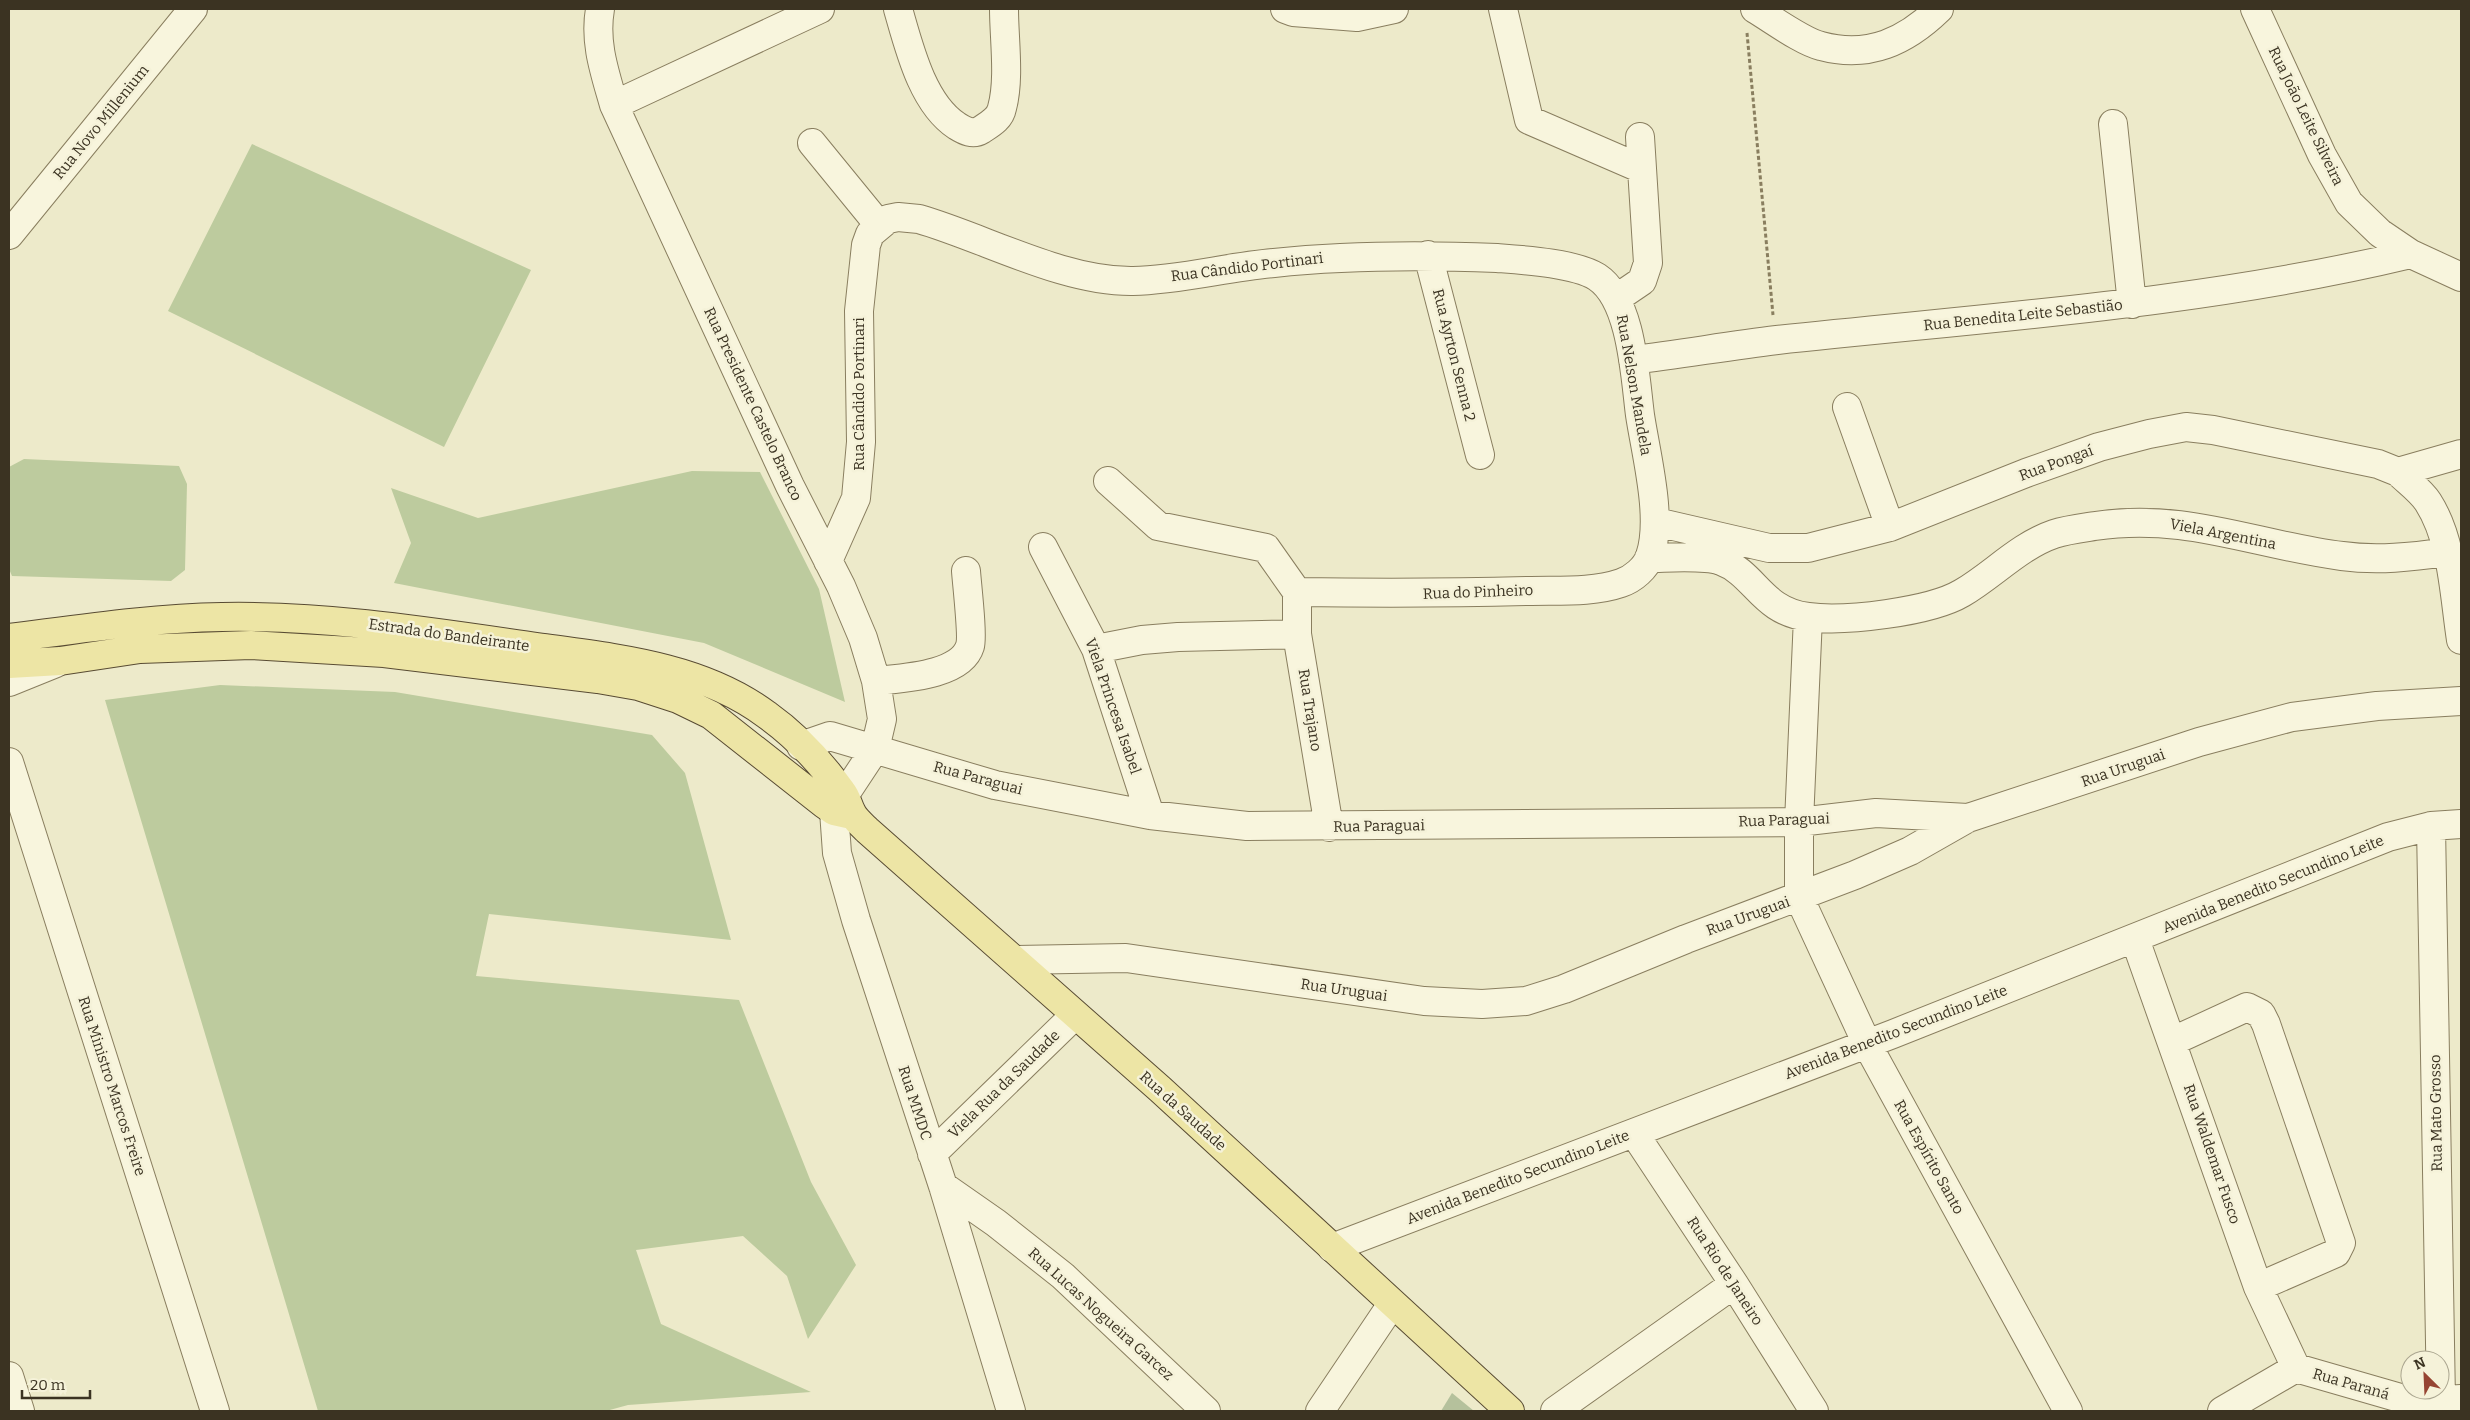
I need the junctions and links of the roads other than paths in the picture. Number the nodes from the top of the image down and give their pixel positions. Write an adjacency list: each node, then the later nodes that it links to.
1 (193, 9): 18 (street, Rua Novo Millenium)
2 (600, 9): 12 (street, Rua Presidente Castelo Branco)
3 (820, 9): 12 (street)
4 (898, 9): 5 (street)
5 (1004, 9)
6 (1285, 9): 7 (street)
7 (1394, 9)
8 (1502, 9): 16 (street)
9 (1939, 9): 11 (street)
10 (2255, 9): 19 (street, Rua João Leite Silveira)
11 (1751, 18)
12 (614, 105): 35 (street, Rua Presidente Castelo Branco)
13 (2113, 124): 23 (street)
14 (1640, 137): 16 (street, Rua Nelson Mandela)
15 (812, 142): 17 (street)
16 (1642, 169): 22 (street, Rua Nelson Mandela)
17 (879, 225): 20 (street, Rua Cândido Portinari); 35 (street, Rua Cândido Portinari)
18 (9, 234)
19 (2411, 254): 21 (street, Rua João Leite Silveira); 23 (street, Rua Benedita Leite Sebastião)
20 (1428, 255): 22 (street, Rua Cândido Portinari); 27 (street, Rua Ayrton Senna 2)
21 (2461, 277)
22 (1617, 298): 24 (street, Rua Nelson Mandela)
23 (2132, 304): 24 (street, Rua Benedita Leite Sebastião)
24 (1633, 360): 30 (street, Rua Nelson Mandela)
25 (1846, 407): 31 (street)
26 (2461, 454): 28 (street)
27 (1480, 455)
28 (2398, 472): 31 (street, Rua Pongaí); 33 (street)
29 (1108, 480): 37 (street)
30 (1656, 522): 31 (street, Rua Pongaí); 34 (street, Rua Nelson Mandela)
31 (1890, 527)
32 (1043, 547): 42 (street, Viela Princesa Isabel)
33 (2447, 552): 38 (street, Viela Argentina); 41 (street)
34 (1649, 558): 37 (street, Rua do Pinheiro); 38 (street, Viela Argentina)
35 (828, 561): 45 (street, Rua Presidente Castelo Branco)
36 (966, 572): 45 (street)
37 (1297, 592): 39 (street, Rua Trajano)
38 (1808, 617): 54 (street)
39 (1297, 634): 42 (street); 57 (street, Rua Trajano)
40 (9, 638): 48 (main road, Estrada do Bandeirante)
41 (2461, 640)
42 (1096, 648): 52 (street, Viela Princesa Isabel)
43 (60, 661): 44 (main road, Estrada do Bandeirante); 46 (street); 51 (main road, Estrada do Bandeirante)
44 (9, 664)
45 (876, 681): 49 (street, Rua Presidente Castelo Branco)
46 (9, 682)
47 (2461, 701): 53 (street, Rua Uruguai)
48 (801, 746): 49 (street, Rua Paraguai); 51 (main road, Estrada do Bandeirante)
49 (875, 749): 51 (street, Rua Presidente Castelo Branco); 52 (street, Rua Paraguai)
50 (9, 762): 76 (street, Rua Ministro Marcos Freire)
51 (844, 807): 60 (main road, Rua da Saudade); 65 (street, Rua MMDC)
52 (1150, 815): 57 (street, Rua Paraguai)
53 (1968, 818): 54 (street, Rua Paraguai); 58 (street, Rua Uruguai)
54 (1799, 822): 57 (street, Rua Paraguai); 58 (street)
55 (2461, 824): 56 (street, Avenida Benedito Secundino Leite)
56 (2431, 826): 59 (street, Avenida Benedito Secundino Leite); 73 (street, Rua Mato Grosso)
57 (1329, 827)
58 (1800, 897): 60 (street, Rua Uruguai); 63 (street, Rua Espírito Santo)
59 (2135, 939): 62 (street, Rua Waldemar Fusco); 63 (street, Avenida Benedito Secundino Leite)
60 (1016, 960): 61 (main road, Rua da Saudade)
61 (1075, 1015): 65 (street, Viela Rua da Saudade); 67 (main road, Rua da Saudade)
62 (2173, 1041): 69 (street, Rua Waldemar Fusco); 69 (street)
63 (1867, 1044): 64 (street, Avenida Benedito Secundino Leite); 83 (street, Rua Espírito Santo)
64 (1634, 1133): 67 (street, Avenida Benedito Secundino Leite); 68 (street, Rua Rio de Janeiro)
65 (932, 1154): 66 (street, Rua MMDC)
66 (943, 1186): 77 (street, Rua MMDC); 78 (street, Rua Lucas Nogueira Garcez)
67 (1332, 1248): 70 (main road, Rua da Saudade)
68 (1734, 1284): 81 (street); 82 (street, Rua Rio de Janeiro)
69 (2258, 1287): 71 (street, Rua Waldemar Fusco)
70 (1392, 1304): 79 (street); 80 (main road, Rua da Saudade)
71 (2296, 1368): 74 (street, Rua Paraná); 84 (street, Rua Paraná)
72 (9, 1376): 75 (street)
73 (2451, 1400): 74 (street, Rua Paraná)
74 (2411, 1407)
75 (20, 1411)
76 (215, 1411)
77 (1011, 1411)
78 (1206, 1411)
79 (1320, 1411)
80 (1510, 1411)
81 (1555, 1411)
82 (1814, 1411)
83 (2068, 1411)
84 (2222, 1411)

